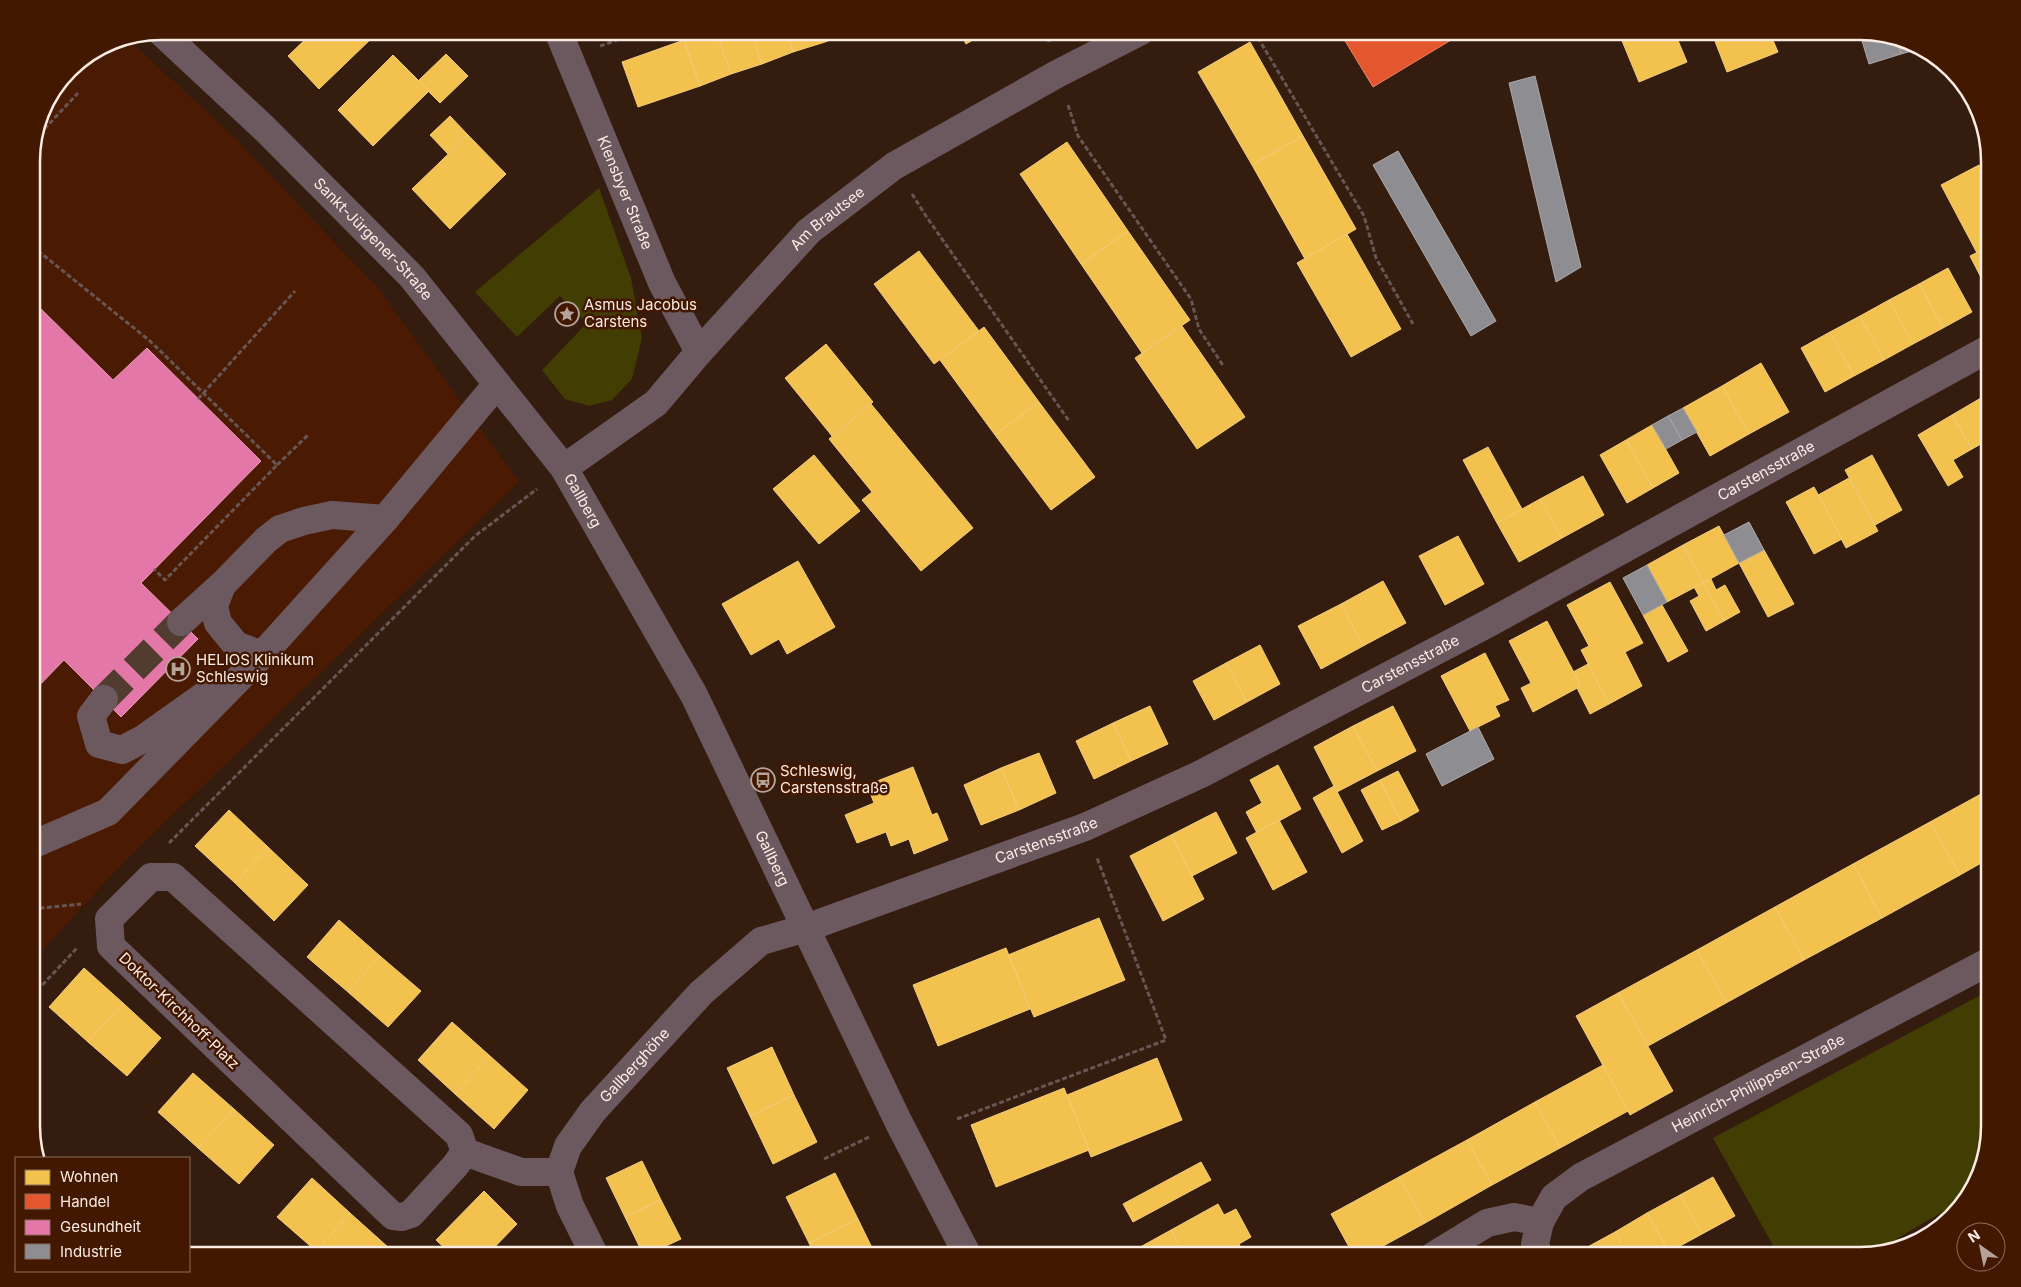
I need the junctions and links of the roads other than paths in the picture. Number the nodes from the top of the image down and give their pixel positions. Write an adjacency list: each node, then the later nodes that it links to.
1 (170, 40): 6 (street, Sankt-Jürgener-Straße)
2 (562, 40): 4 (street, Klensbyer Straße)
3 (1123, 40): 4 (street, Am Brautsee)
4 (699, 352): 7 (street, Am Brautsee)
5 (1981, 353): 14 (street, Carstensstraße)
6 (497, 384): 7 (street, Sankt-Jürgener-Straße); 8 (street)
7 (564, 468): 14 (street, Gallberg)
8 (385, 520): 9 (street); 11 (street)
9 (222, 585): 10 (street); 11 (street)
10 (181, 622)
11 (262, 654): 12 (street); 13 (street)
12 (104, 699)
13 (40, 841)
14 (806, 928): 17 (street, Gallberghöhe); 20 (street, Gallberg)
15 (1981, 966): 18 (street, Heinrich-Philippsen-Straße)
16 (465, 1152): 16 (street, Doktor-Kirchhoff-Platz); 17 (street)
17 (559, 1172): 19 (street)
18 (1540, 1222): 21 (street); 22 (street, Heinrich-Philippsen-Straße)
19 (590, 1247)
20 (963, 1247)
21 (1448, 1247)
22 (1536, 1247)

